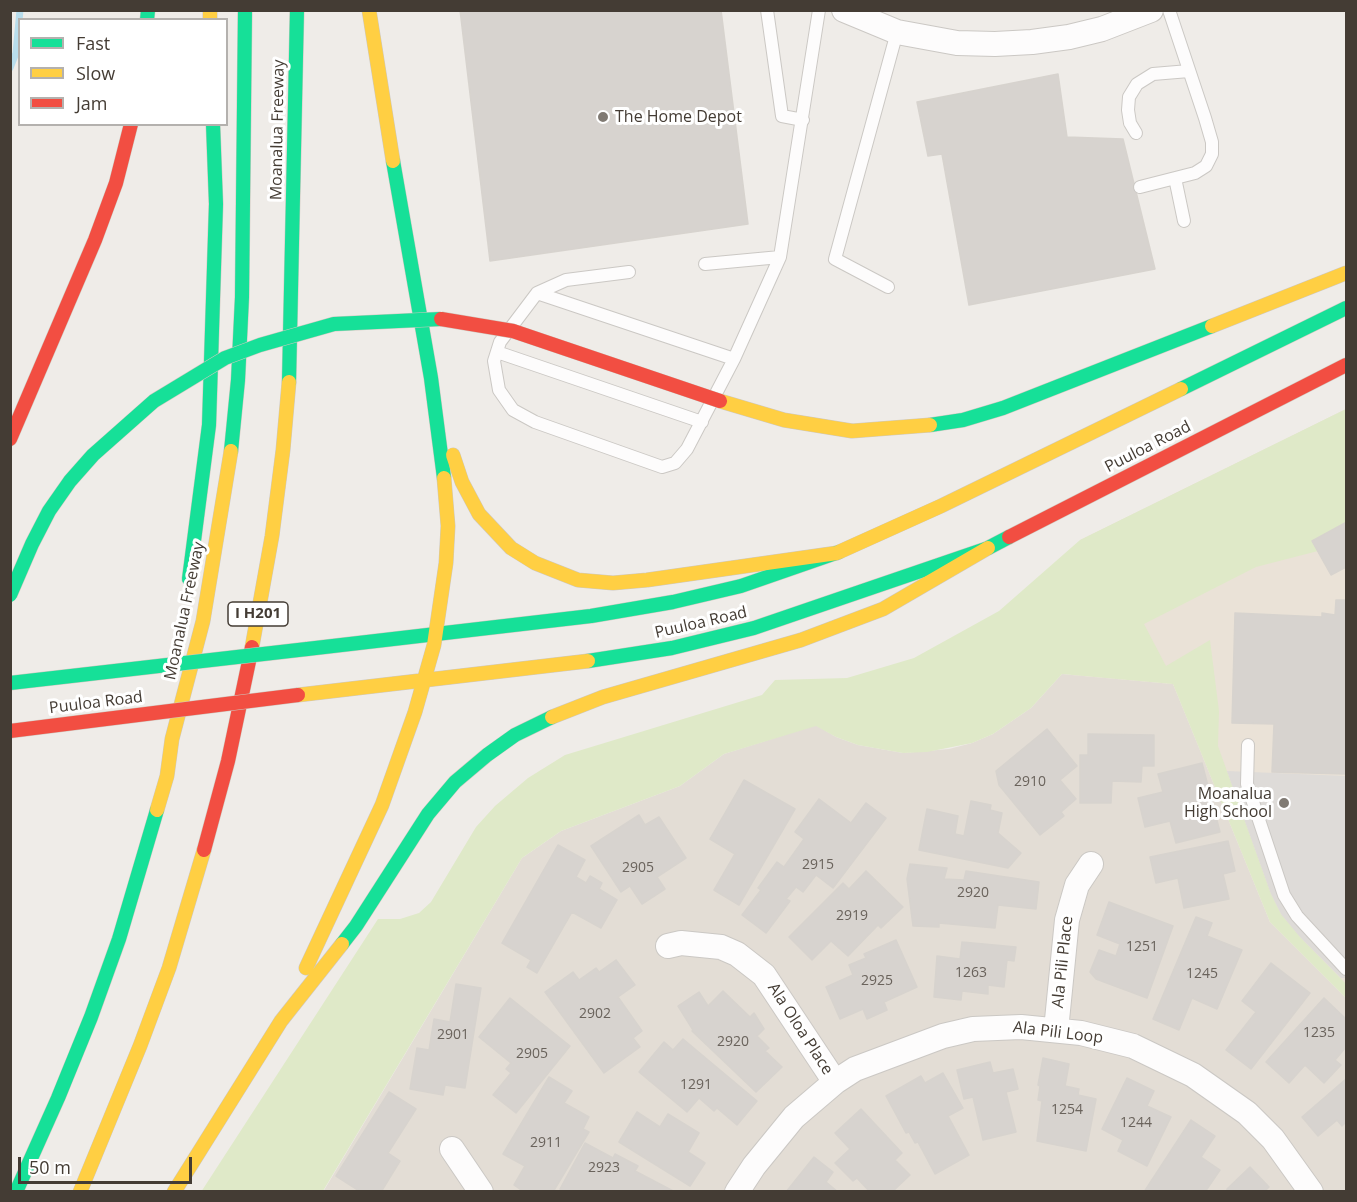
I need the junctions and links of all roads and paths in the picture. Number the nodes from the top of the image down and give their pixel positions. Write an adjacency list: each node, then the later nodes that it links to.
1 (245, 10): 40 (main road, Moanalua Freeway / I H201)
2 (297, 10): 50 (main road, Moanalua Freeway / I H201)
3 (369, 10): 28 (main road)
4 (767, 10): 11 (lane)
5 (819, 10): 11 (lane)
6 (844, 10): 9 (street)
7 (1151, 10): 9 (street)
8 (1169, 10): 10 (lane)
9 (897, 32): 22 (lane)
10 (1189, 70): 14 (lane); 15 (lane)
11 (803, 120): 18 (lane)
12 (130, 126): 30 (main road)
13 (213, 126): 33 (main road)
14 (1136, 133)
15 (1175, 178): 16 (lane); 17 (lane)
16 (1140, 187)
17 (1184, 221)
18 (780, 257): 19 (lane); 26 (lane)
19 (705, 264)
20 (628, 272): 23 (lane)
21 (1347, 273): 34 (main road, bridge)
22 (888, 287)
23 (537, 293): 25 (lane); 26 (lane)
24 (1347, 308): 32 (main road, Puuloa Road)
25 (497, 352): 29 (lane); 29 (lane)
26 (735, 358): 29 (lane)
27 (1347, 365): 31 (main road, Puuloa Road)
28 (431, 378): 32 (main road); 35 (main road)
29 (702, 422)
30 (10, 439)
31 (988, 548): 37 (main road, Puuloa Road); 45 (main road)
32 (837, 553): 35 (main road, Puuloa Road)
33 (187, 590)
34 (10, 596)
35 (436, 635): 37 (main road); 38 (main road, Puuloa Road, bridge)
36 (180, 647): 40 (main road)
37 (423, 682): 39 (main road, Puuloa Road, bridge); 45 (main road)
38 (10, 683)
39 (10, 729)
40 (172, 739): 49 (main road, Moanalua Freeway / I H201)
41 (1248, 745): 44 (lane)
42 (1091, 864): 46 (street, Ala Pili Place)
43 (668, 946): 47 (street, Ala Oloa Place)
44 (1347, 969)
45 (281, 1021): 51 (main road)
46 (1056, 1030): 47 (street, Ala Pili Loop); 54 (street, Ala Pili Loop)
47 (835, 1082): 53 (street, Ala Pili Loop)
48 (452, 1149): 52 (street)
49 (16, 1191)
50 (80, 1191)
51 (174, 1191)
52 (481, 1191)
53 (737, 1191)
54 (1311, 1191)

